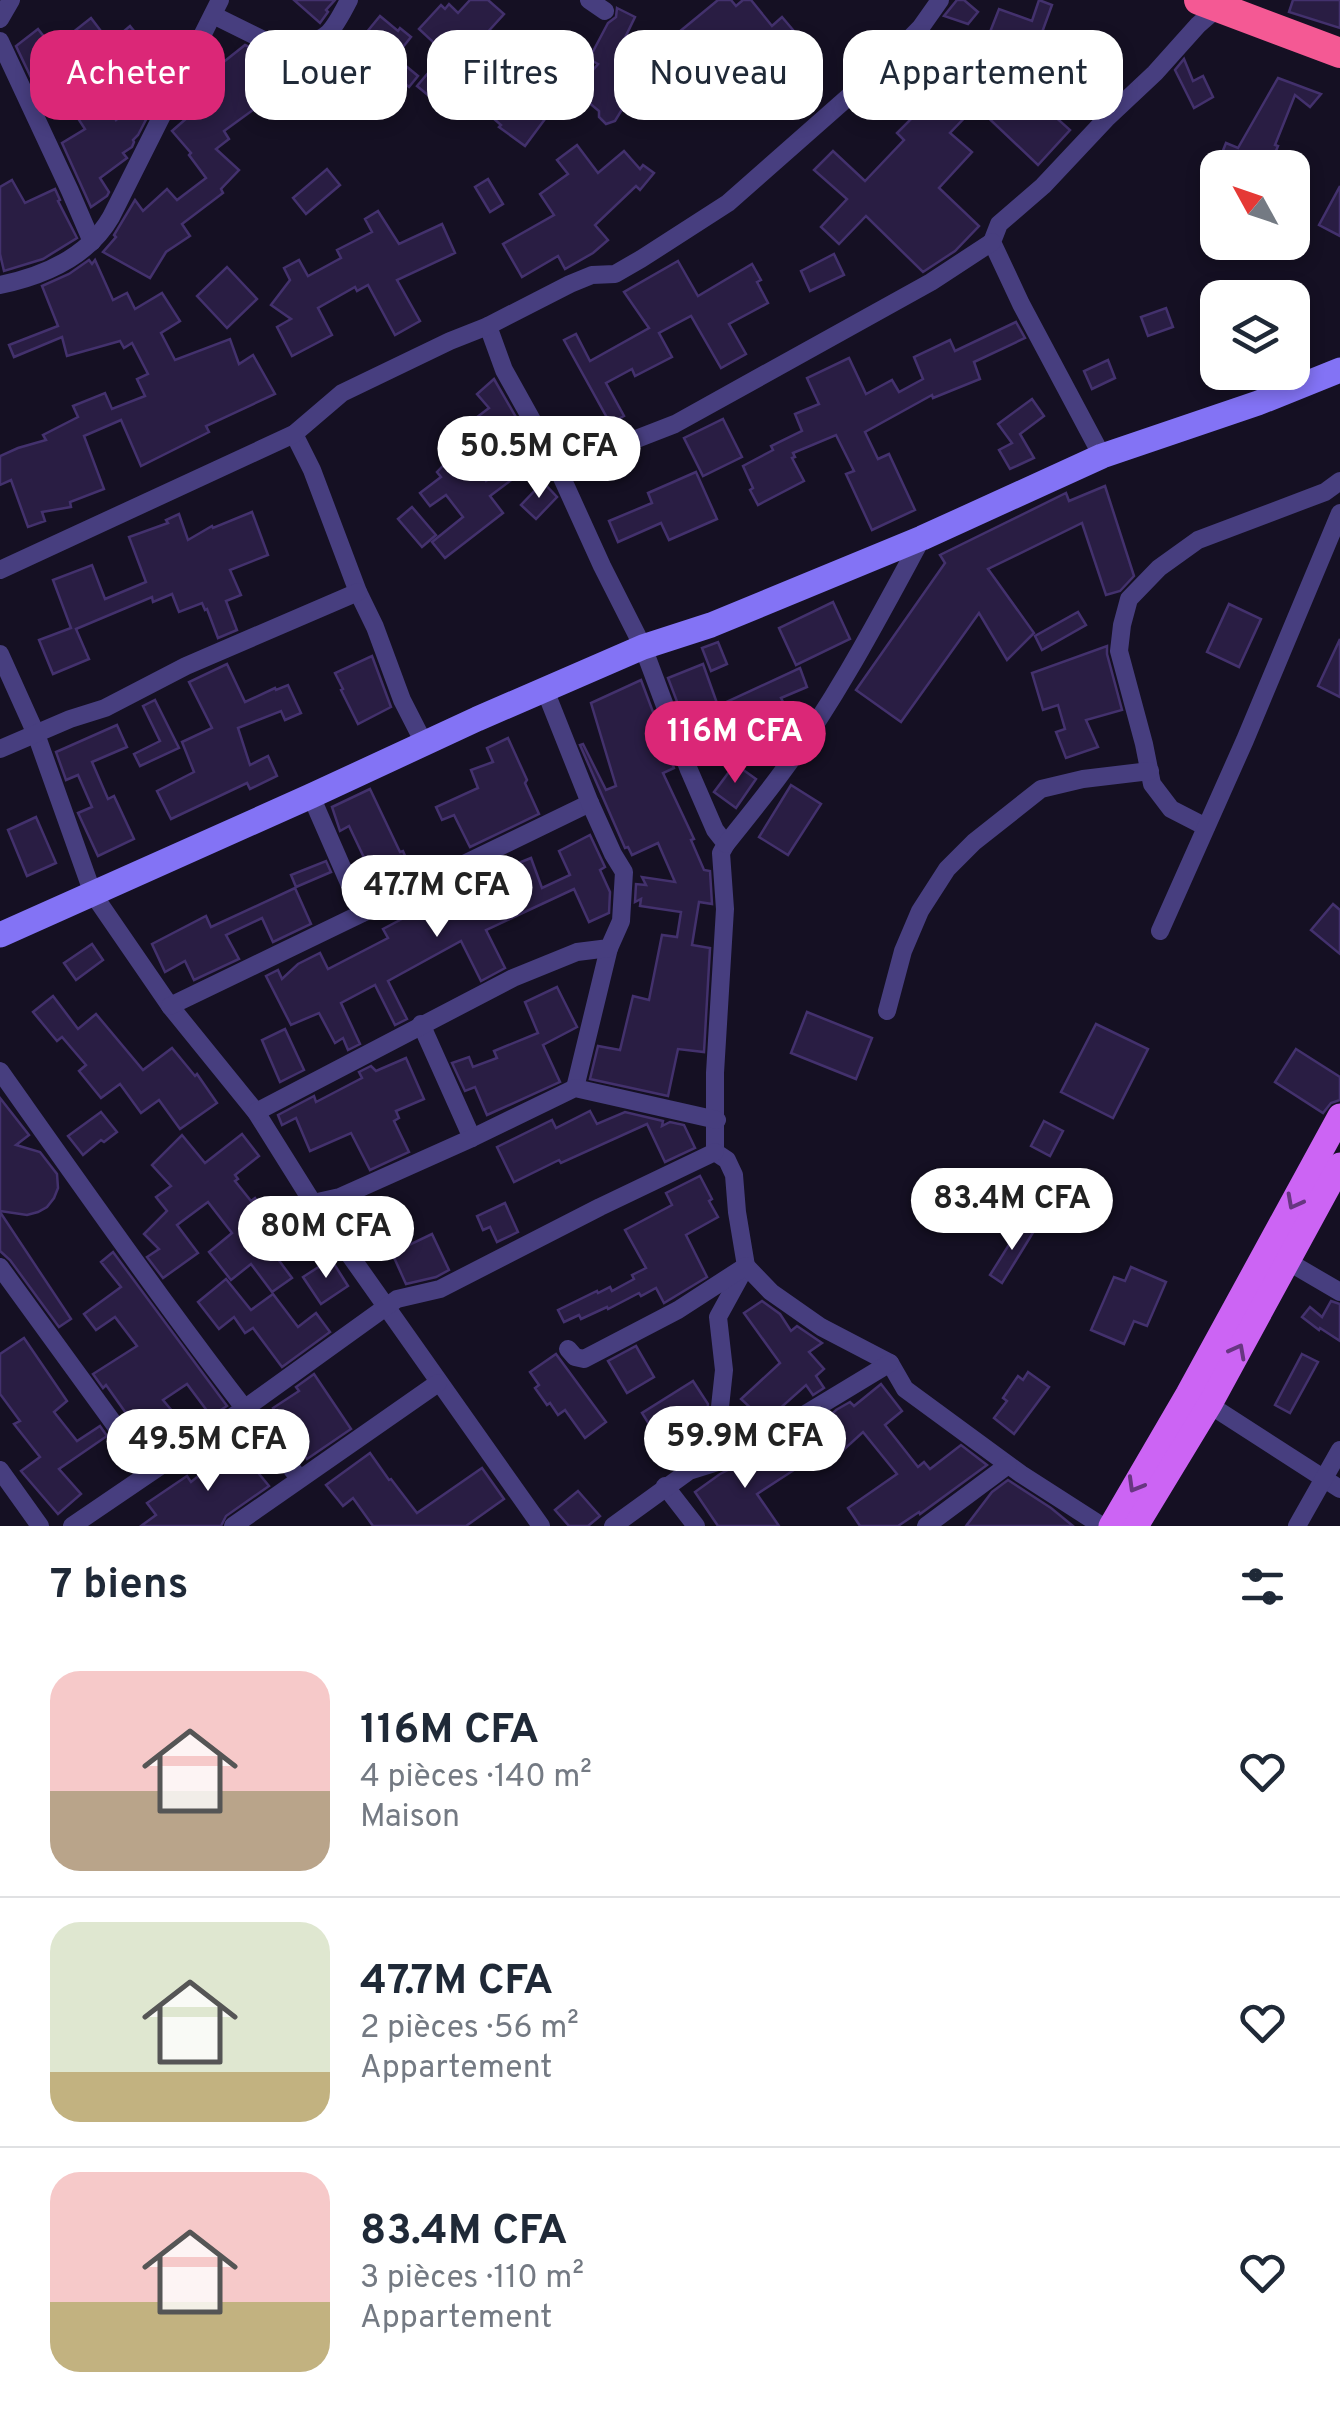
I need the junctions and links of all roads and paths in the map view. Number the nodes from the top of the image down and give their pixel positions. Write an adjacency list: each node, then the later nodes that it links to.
1 (11, 0): 6 (street)
2 (348, 0): 5 (street)
3 (940, 0): 12 (street)
4 (1215, 2): 8 (highway); 10 (street)
5 (217, 7): 9 (street)
6 (0, 19)
7 (0, 41): 9 (street)
8 (1340, 53)
9 (92, 242): 11 (street)
10 (992, 242): 15 (street); 16 (street)
11 (0, 286)
12 (488, 326): 14 (street); 16 (street)
13 (1340, 370): 15 (street)
14 (294, 434): 20 (street); 21 (street)
15 (1102, 456): 19 (street)
16 (553, 458): 22 (street)
17 (1340, 481): 28 (street)
18 (1340, 512): 31 (street)
19 (922, 538): 22 (street); 32 (street)
20 (0, 570)
21 (358, 592): 25 (street); 26 (street)
22 (643, 648): 24 (street); 32 (street)
23 (0, 654): 25 (street)
24 (545, 690): 26 (street); 30 (street)
25 (36, 734): 27 (street); 33 (street)
26 (424, 743): 29 (street)
27 (0, 748)
28 (1150, 771): 31 (street); 39 (street)
29 (312, 796): 33 (street); 34 (street)
30 (590, 803): 34 (street); 37 (street)
31 (1206, 827): 35 (street)
32 (726, 844): 45 (street)
33 (92, 894): 36 (street); 38 (street)
34 (362, 913): 38 (street)
35 (1160, 930)
36 (0, 935)
37 (608, 948): 40 (street); 42 (street)
38 (170, 1006): 43 (street)
39 (886, 1011)
40 (421, 1024): 43 (street); 46 (street)
41 (0, 1071): 59 (street)
42 (575, 1088): 45 (street); 46 (street)
43 (256, 1112): 49 (street)
44 (1340, 1116): 58 (main road, one-way to 58)
45 (717, 1120): 47 (street)
46 (472, 1138): 49 (street)
47 (716, 1152): 51 (street); 54 (street)
48 (1340, 1166): 50 (main road)
49 (312, 1203): 54 (street)
50 (1286, 1261): 53 (street); 58 (main road, one-way to 50)
51 (746, 1266): 55 (street); 56 (street); 61 (street)
52 (0, 1267): 64 (street)
53 (1340, 1292)
54 (385, 1308): 57 (street); 59 (street)
55 (568, 1349)
56 (890, 1363): 61 (street); 62 (street)
57 (438, 1382): 65 (street); 71 (street)
58 (1199, 1399): 66 (street); 76 (main road, one-way to 76); 77 (main road)
59 (244, 1409): 64 (street); 65 (street)
60 (1340, 1450): 66 (street)
61 (721, 1461): 67 (street)
62 (1008, 1464): 74 (street); 75 (street)
63 (0, 1470): 68 (street)
64 (149, 1472): 69 (street)
65 (299, 1478): 70 (street)
66 (1332, 1484): 78 (street)
67 (665, 1486): 72 (street); 73 (street)
68 (40, 1526)
69 (72, 1526)
70 (233, 1526)
71 (541, 1526)
72 (614, 1526)
73 (696, 1526)
74 (926, 1526)
75 (1102, 1526)
76 (1111, 1526)
77 (1136, 1526)
78 (1297, 1526)

